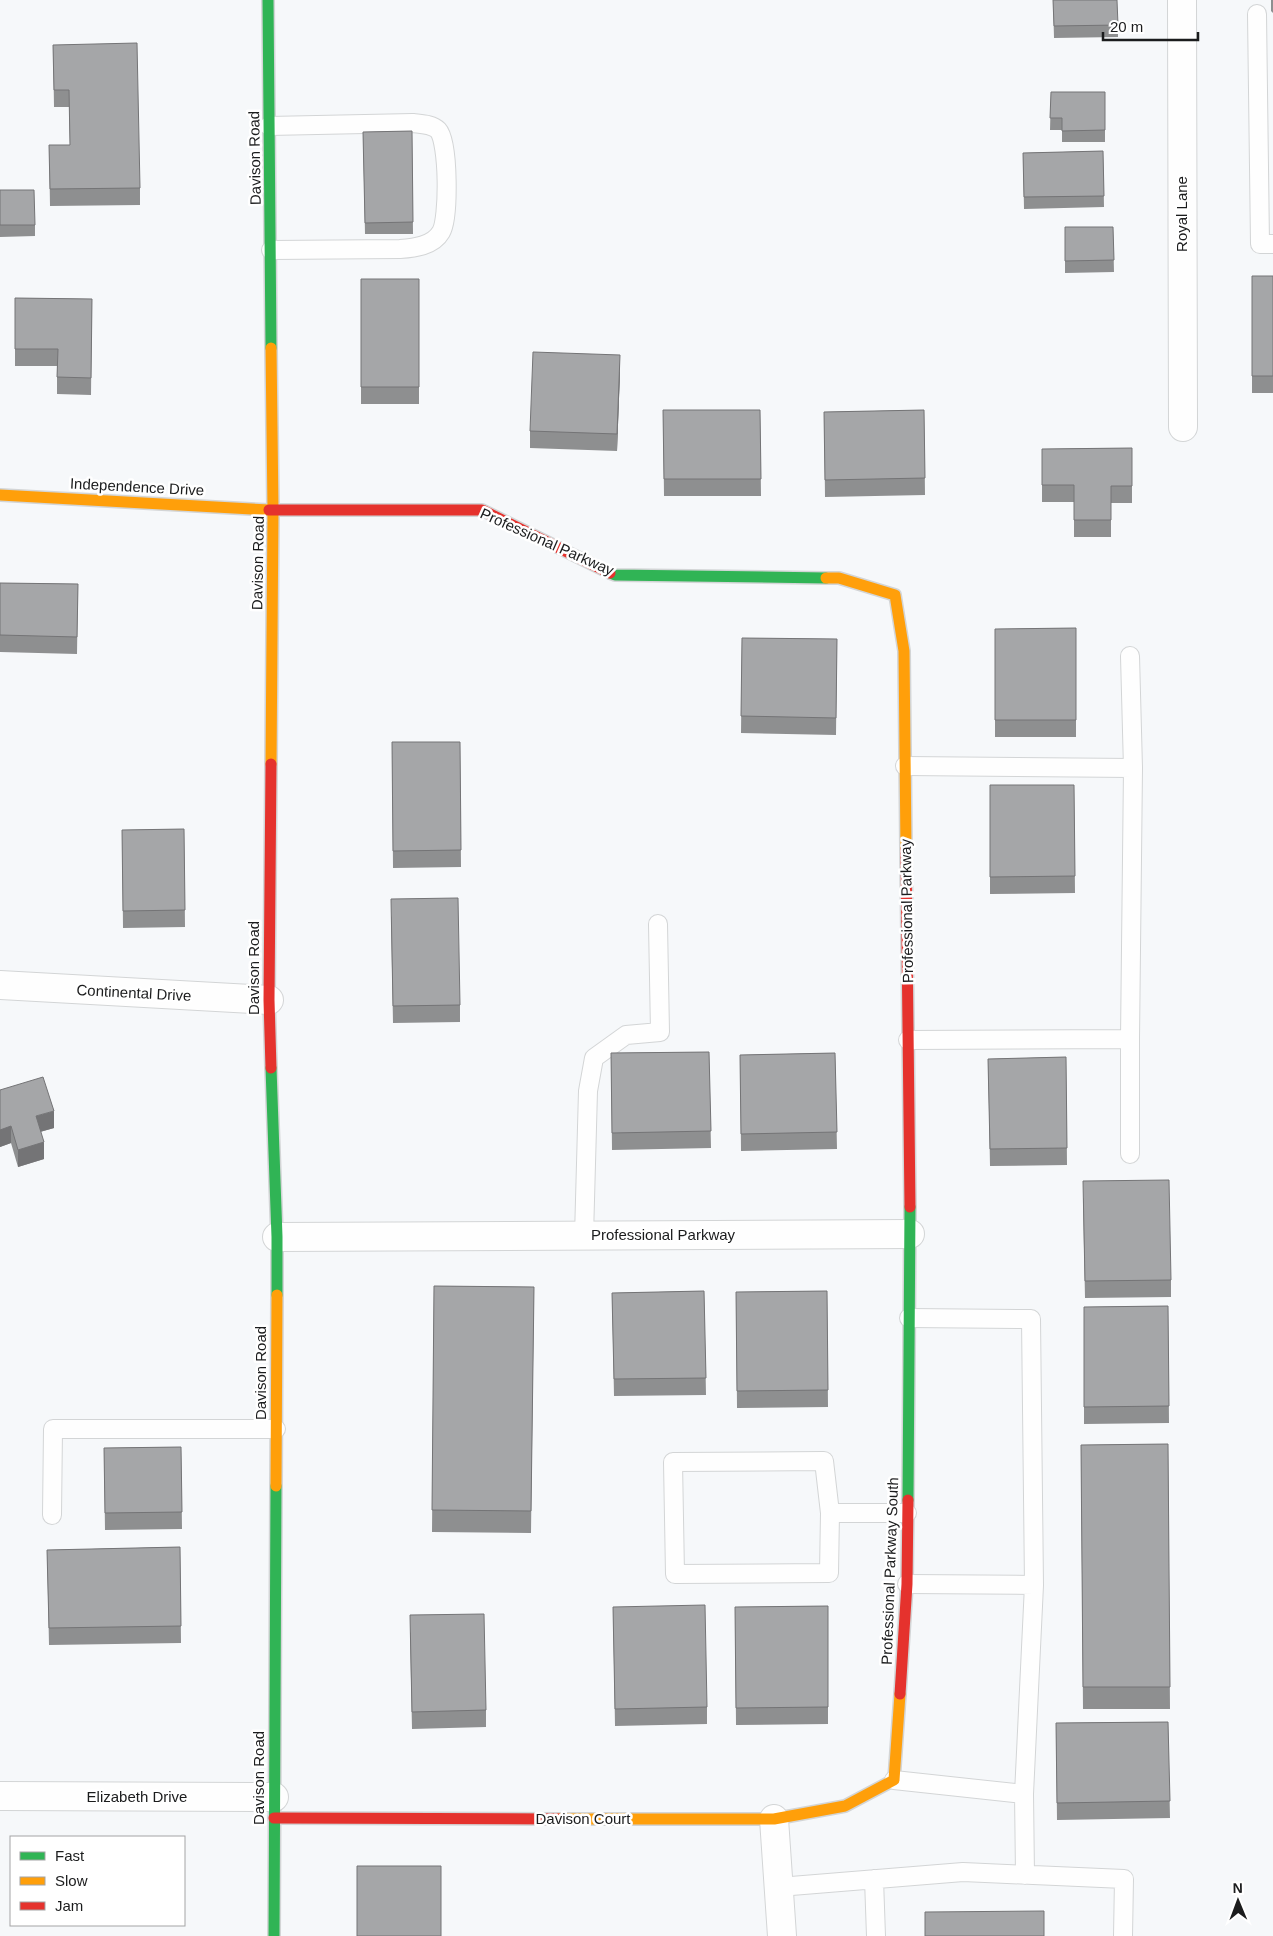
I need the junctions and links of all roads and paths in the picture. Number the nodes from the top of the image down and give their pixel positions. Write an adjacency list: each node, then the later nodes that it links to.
1 (268, 0): 4 (street, Davison Road)
2 (1182, 0): 7 (street, Royal Lane)
3 (1258, 14): 5 (lane)
4 (270, 126): 6 (street, Davison Road); 6 (lane)
5 (1273, 244)
6 (271, 250): 9 (street, Davison Road)
7 (1183, 427)
8 (0, 495): 9 (street, Independence Drive)
9 (273, 510): 11 (street, Professional Parkway); 15 (street, Davison Road)
10 (1130, 656): 12 (lane)
11 (905, 766): 12 (lane); 17 (street, Professional Parkway)
12 (1132, 768): 16 (lane)
13 (658, 924): 20 (lane)
14 (0, 985): 15 (street, Continental Drive)
15 (268, 1000): 21 (street, Davison Road)
16 (1130, 1038): 17 (lane); 18 (lane)
17 (908, 1040): 19 (street, Professional Parkway)
18 (1130, 1154)
19 (910, 1234): 20 (street, Professional Parkway); 22 (street, Professional Parkway South)
20 (584, 1236): 21 (street, Professional Parkway)
21 (276, 1237): 23 (street, Davison Road)
22 (910, 1318): 25 (street, Professional Parkway South); 28 (lane)
23 (276, 1428): 26 (lane); 32 (street, Davison Road)
24 (830, 1513): 24 (lane); 25 (lane)
25 (908, 1513): 27 (street, Professional Parkway South)
26 (52, 1515)
27 (907, 1584): 28 (lane); 29 (street, Professional Parkway South)
28 (1034, 1585): 30 (lane)
29 (894, 1780): 30 (lane); 33 (street)
30 (1024, 1794): 34 (lane)
31 (0, 1796): 32 (street, Elizabeth Drive)
32 (274, 1807): 33 (street, Davison Court); 37 (street, Davison Road)
33 (774, 1819): 36 (street)
34 (1025, 1875): 35 (lane); 40 (lane)
35 (874, 1879): 36 (lane); 39 (lane)
36 (779, 1887): 38 (street)
37 (274, 1936)
38 (782, 1936)
39 (876, 1936)
40 (1123, 1936)

